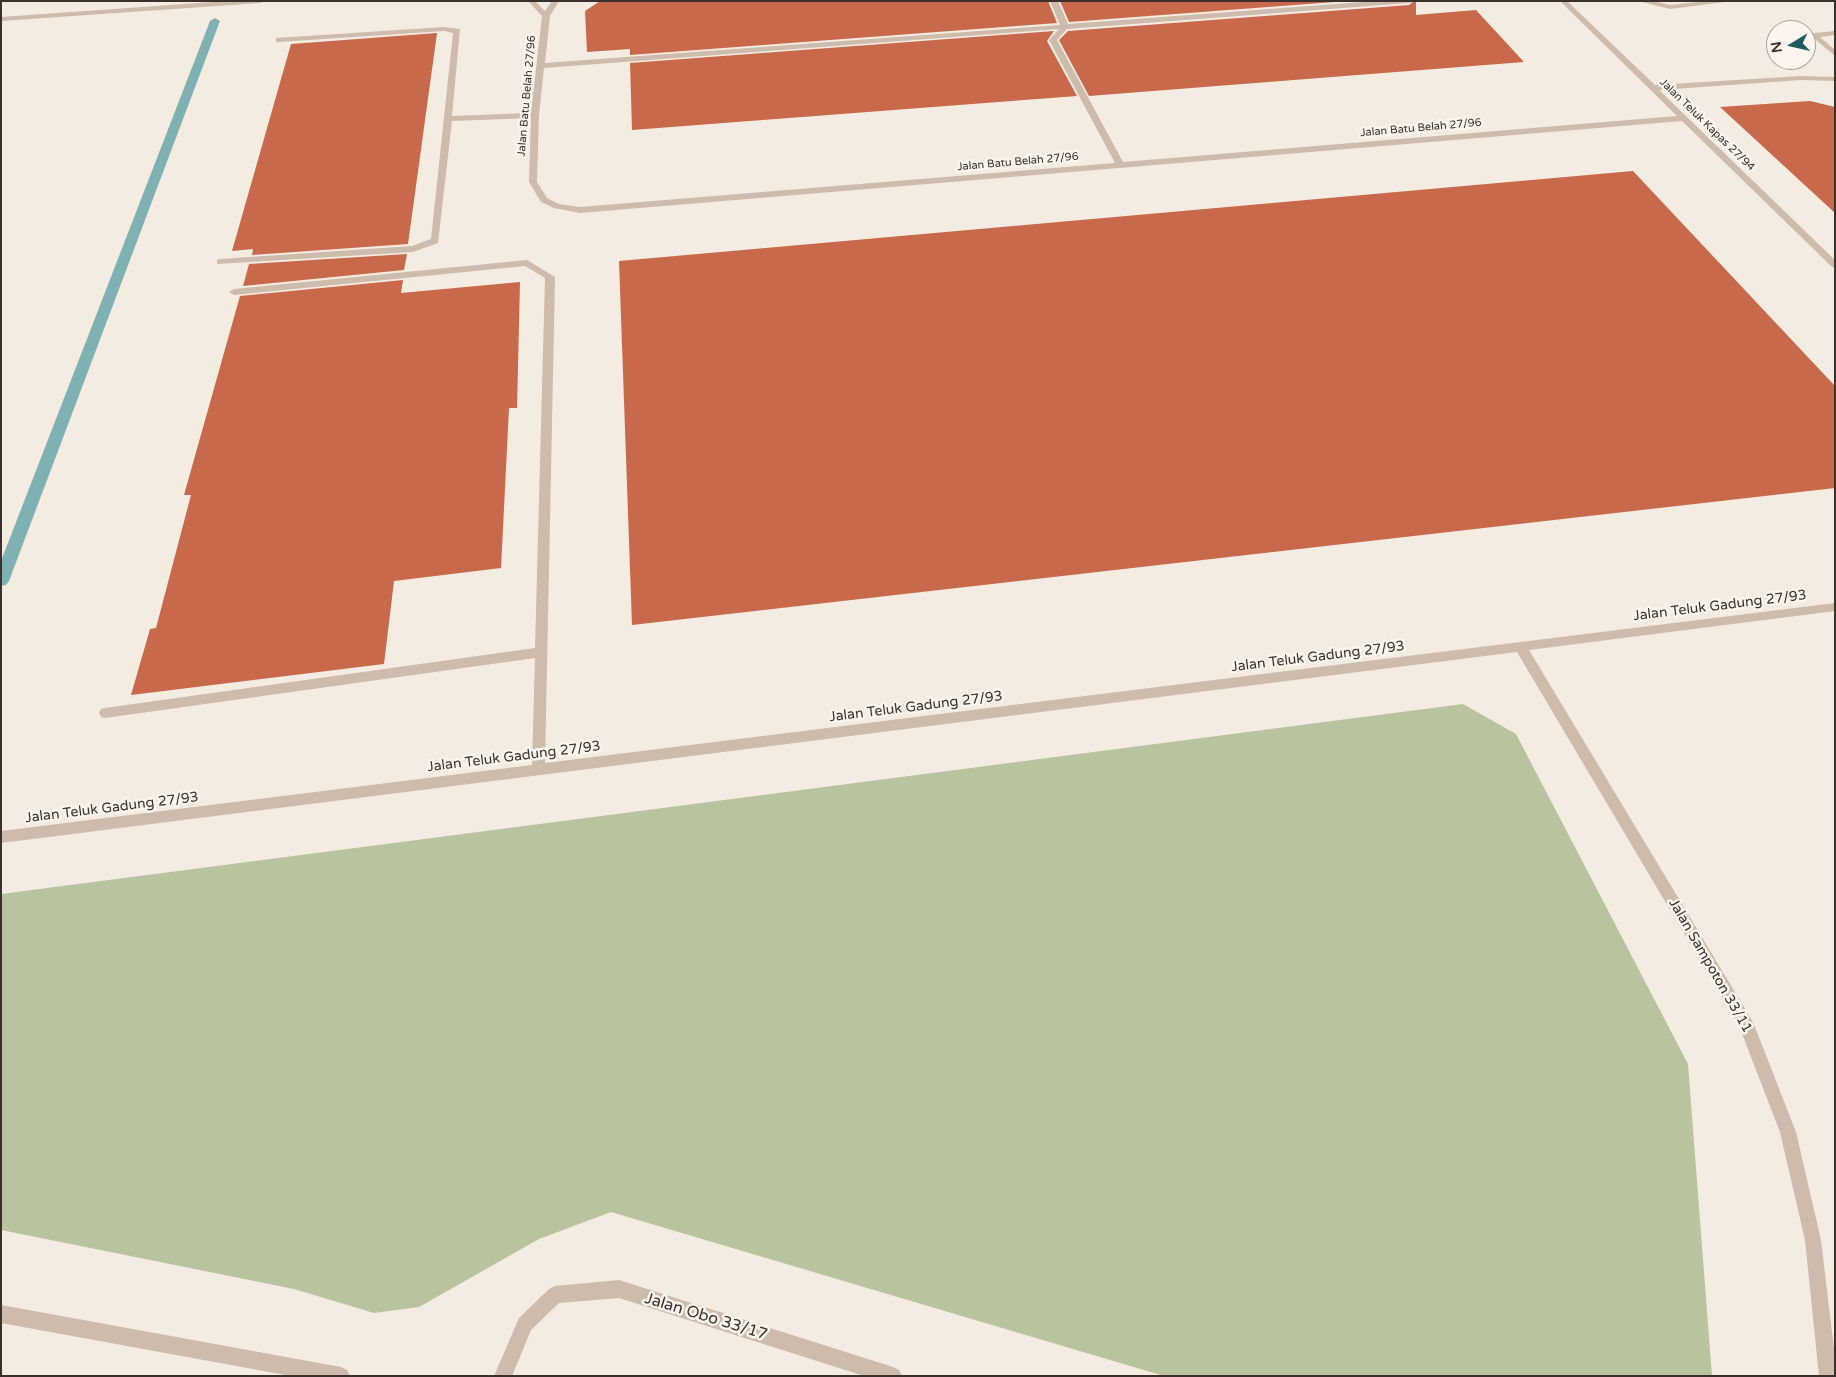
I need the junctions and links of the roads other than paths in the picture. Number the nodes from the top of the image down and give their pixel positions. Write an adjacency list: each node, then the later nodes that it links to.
1 (261, 1): 10 (street)
2 (531, 1): 9 (street)
3 (556, 1): 9 (street)
4 (1054, 1): 11 (street)
5 (1409, 1): 11 (street)
6 (1563, 1): 17 (street, Jalan Teluk Kapas 27/94)
7 (1641, 1): 8 (street)
8 (1730, 1)
9 (546, 16): 15 (street, Jalan Batu Belah 27/96)
10 (1, 19)
11 (1065, 27): 15 (street); 21 (street)
12 (1835, 33): 14 (street)
13 (279, 40): 20 (street)
14 (1835, 54)
15 (540, 66): 18 (street, Jalan Batu Belah 27/96)
16 (1833, 76): 17 (street)
17 (1652, 88): 19 (street, Jalan Teluk Kapas 27/94)
18 (535, 115): 20 (street); 21 (street, Jalan Batu Belah 27/96)
19 (1683, 118): 21 (street, Jalan Batu Belah 27/96); 23 (street, Jalan Teluk Kapas 27/94)
20 (448, 119): 22 (street)
21 (1120, 165)
22 (220, 262)
23 (1835, 265)
24 (234, 292): 27 (street)
25 (1835, 607): 26 (street, Jalan Teluk Gadung 27/93)
26 (1520, 646): 29 (street, Jalan Teluk Gadung 27/93); 35 (street, Jalan Sampoton 33/11)
27 (541, 652): 28 (street); 29 (street)
28 (105, 713)
29 (538, 769): 30 (street, Jalan Teluk Gadung 27/93)
30 (1, 837)
31 (1, 1314): 32 (street)
32 (341, 1376)
33 (503, 1376): 34 (street, Jalan Obo 33/17)
34 (894, 1376)
35 (1828, 1376)

